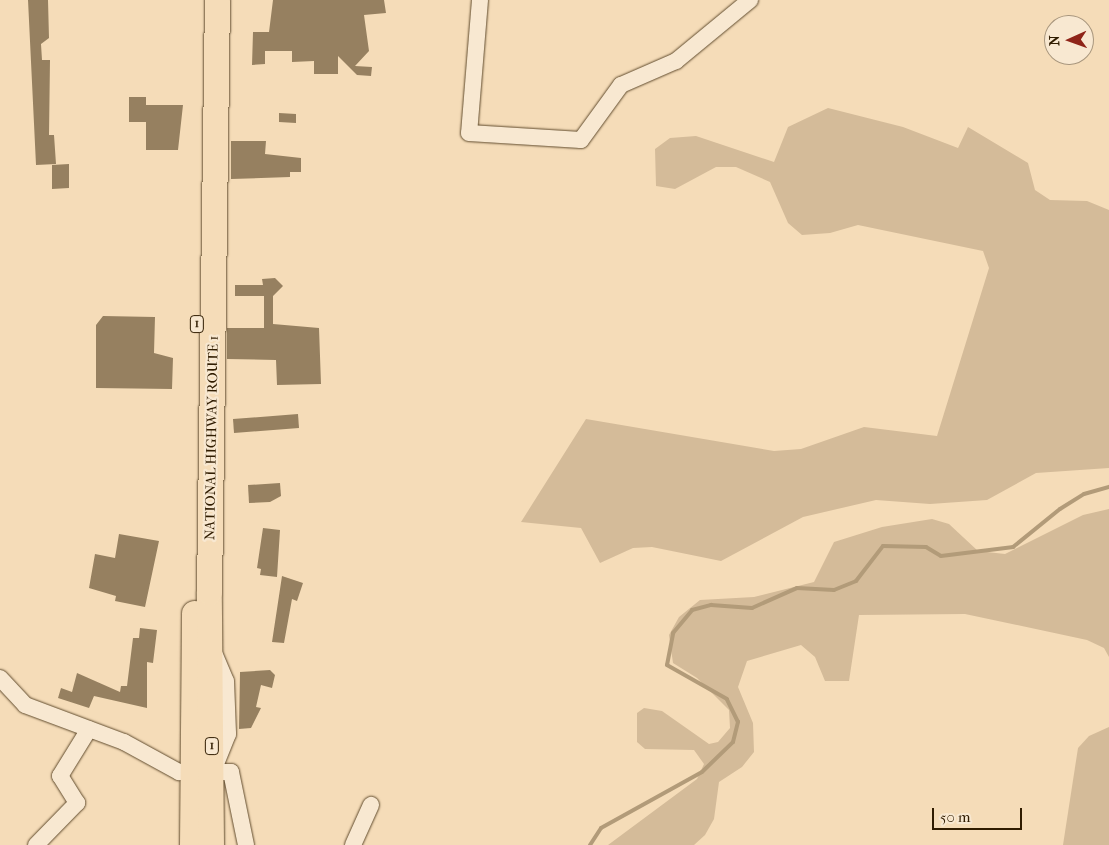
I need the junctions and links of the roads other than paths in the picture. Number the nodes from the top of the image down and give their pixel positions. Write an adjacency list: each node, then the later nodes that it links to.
1 (200, 0): 5 (highway, NATIONAL HIGHWAY ROUTE 1 / 1)
2 (217, 0): 5 (highway, NATIONAL HIGHWAY ROUTE 1 / 1)
3 (480, 0): 4 (street)
4 (750, 0)
5 (208, 84): 6 (highway, NATIONAL HIGHWAY ROUTE 1 / 1)
6 (205, 372): 7 (highway, NATIONAL HIGHWAY ROUTE 1 / 1); 10 (highway, NATIONAL HIGHWAY ROUTE 1 / 1)
7 (211, 647): 10 (highway, NATIONAL HIGHWAY ROUTE 1 / 1); 10 (street)
8 (0, 678): 9 (street)
9 (90, 729): 10 (street); 12 (street)
10 (212, 773): 13 (highway, NATIONAL HIGHWAY ROUTE 1 / 1); 14 (highway, NATIONAL HIGHWAY ROUTE 1 / 1); 15 (street)
11 (371, 805): 16 (street)
12 (36, 845)
13 (192, 845)
14 (211, 845)
15 (246, 845)
16 (353, 845)

